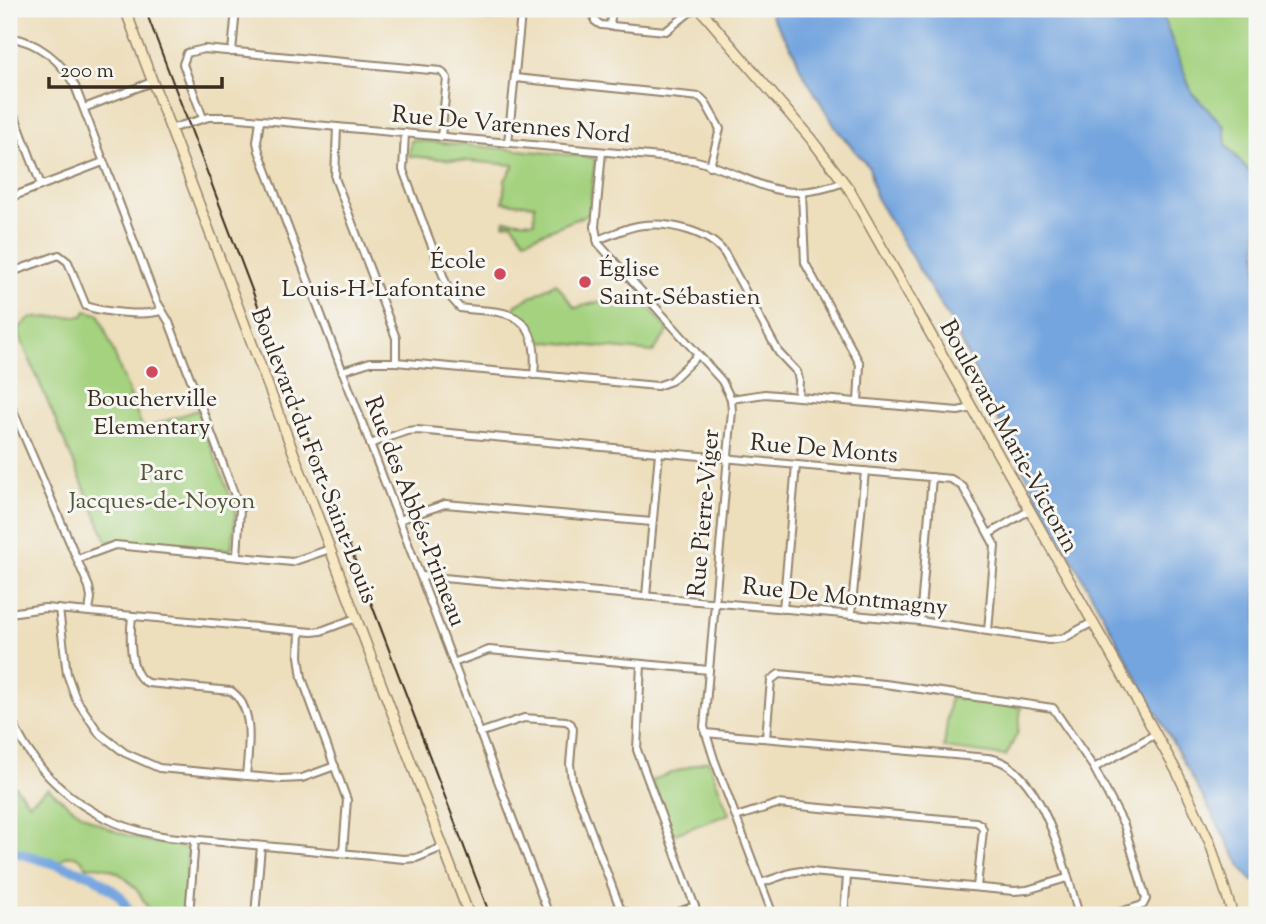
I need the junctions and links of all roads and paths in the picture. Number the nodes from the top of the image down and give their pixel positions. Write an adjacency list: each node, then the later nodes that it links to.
1 (125, 9): 13 (street, Boulevard du Fort-Saint-Louis)
2 (236, 9): 11 (street)
3 (466, 9): 8 (street)
4 (594, 9): 9 (street)
5 (612, 9): 9 (street)
6 (694, 9): 9 (street)
7 (700, 9): 26 (street, Boulevard Marie-Victorin)
8 (524, 11): 12 (street)
9 (610, 26)
10 (9, 37): 14 (street)
11 (232, 51): 16 (street); 21 (street)
12 (514, 78): 22 (street); 25 (street)
13 (152, 82): 14 (street); 19 (street, Boulevard du Fort-Saint-Louis)
14 (84, 108): 24 (street)
15 (9, 109): 27 (street)
16 (203, 118): 17 (street, Rue De Varennes Nord); 19 (street, Rue De Varennes Nord)
17 (260, 120): 18 (street, Rue De Varennes Nord); 35 (street, Rue des Abbés-Primeau)
18 (337, 127): 20 (street, Rue De Varennes Nord); 34 (street)
19 (170, 129): 52 (street, Boulevard du Fort-Saint-Louis)
20 (405, 134): 21 (street, Rue De Varennes Nord); 36 (street)
21 (441, 137): 22 (street, Rue De Varennes Nord)
22 (508, 143): 23 (street, Rue De Varennes Nord)
23 (601, 152): 25 (street, Rue De Varennes Nord); 30 (street)
24 (103, 162): 27 (street); 32 (street)
25 (710, 166): 28 (street, Rue De Varennes Nord)
26 (844, 182): 28 (street, Rue De Varennes Nord); 41 (street, Boulevard Marie-Victorin)
27 (41, 186): 29 (street)
28 (802, 193): 40 (street)
29 (9, 198)
30 (597, 240): 33 (street, Rue Pierre-Viger); 37 (street)
31 (9, 273): 32 (street)
32 (162, 310): 53 (street)
33 (698, 355): 36 (street); 38 (street, Rue Pierre-Viger)
34 (396, 362): 35 (street); 36 (street)
35 (342, 371): 42 (street, Rue des Abbés-Primeau)
36 (534, 375)
37 (797, 397): 38 (street); 40 (street)
38 (731, 399): 44 (street, Rue Pierre-Viger)
39 (9, 401): 54 (street)
40 (858, 402): 41 (street)
41 (972, 408): 48 (street, Boulevard Marie-Victorin)
42 (370, 444): 43 (street, Rue De Monts); 49 (street, Rue des Abbés-Primeau)
43 (659, 453): 44 (street, Rue De Monts); 50 (street)
44 (727, 458): 45 (street, Rue De Monts); 57 (street, Rue Pierre-Viger)
45 (796, 465): 46 (street, Rue De Monts); 59 (street)
46 (864, 471): 47 (street, Rue De Monts); 62 (street)
47 (932, 477): 51 (street, Rue De Monts); 65 (street)
48 (1030, 510): 51 (street); 66 (street, Boulevard Marie-Victorin)
49 (399, 520): 50 (street); 55 (street, Rue des Abbés-Primeau)
50 (652, 522): 56 (street)
51 (989, 534): 68 (street)
52 (330, 549): 53 (street); 64 (street, Boulevard du Fort-Saint-Louis)
53 (237, 556): 54 (street)
54 (77, 559): 60 (street)
55 (421, 576): 56 (street, Rue De Montmagny); 69 (street, Rue des Abbés-Primeau)
56 (646, 596): 57 (street, Rue De Montmagny)
57 (715, 603): 59 (street, Rue De Montmagny); 71 (street, Rue Pierre-Viger)
58 (59, 609): 60 (street); 61 (street); 79 (street)
59 (783, 609): 62 (street, Rue De Montmagny)
60 (89, 611): 63 (street)
61 (9, 613)
62 (851, 615): 65 (street, Rue De Montmagny)
63 (132, 616): 67 (street); 79 (street)
64 (356, 618): 67 (street); 83 (street, Boulevard du Fort-Saint-Louis)
65 (920, 621): 68 (street, Rue De Montmagny)
66 (1093, 622): 68 (street, Rue De Montmagny); 75 (street, Boulevard Marie-Victorin)
67 (300, 631): 77 (street)
68 (988, 631)
69 (453, 663): 70 (street); 73 (street, Rue des Abbés-Primeau)
70 (641, 664): 71 (street); 89 (street)
71 (709, 670): 74 (street, Rue Pierre-Viger)
72 (9, 714): 81 (street)
73 (479, 733): 93 (street, Rue des Abbés-Primeau); 94 (street)
74 (705, 733): 76 (street); 80 (street, Rue Pierre-Viger)
75 (1156, 734): 78 (street); 101 (street, Boulevard Marie-Victorin)
76 (766, 738): 78 (street); 86 (street)
77 (335, 766): 79 (street); 84 (street)
78 (1094, 768): 100 (street)
79 (246, 776)
80 (736, 817): 87 (street, Rue Pierre-Viger); 88 (street)
81 (195, 840): 82 (street); 90 (street)
82 (261, 846): 84 (street); 91 (street)
83 (443, 847): 84 (street); 92 (street, Boulevard du Fort-Saint-Louis)
84 (343, 852)
85 (848, 876): 87 (street); 88 (street); 98 (street)
86 (1067, 877): 88 (street); 99 (street)
87 (761, 883): 97 (street, Rue Pierre-Viger)
88 (977, 887)
89 (695, 906): 95 (street); 96 (street)
90 (190, 915)
91 (255, 915)
92 (469, 915)
93 (549, 915)
94 (631, 915)
95 (670, 915)
96 (698, 915)
97 (773, 915)
98 (844, 915)
99 (1079, 915)
100 (1110, 915)
101 (1233, 915)

